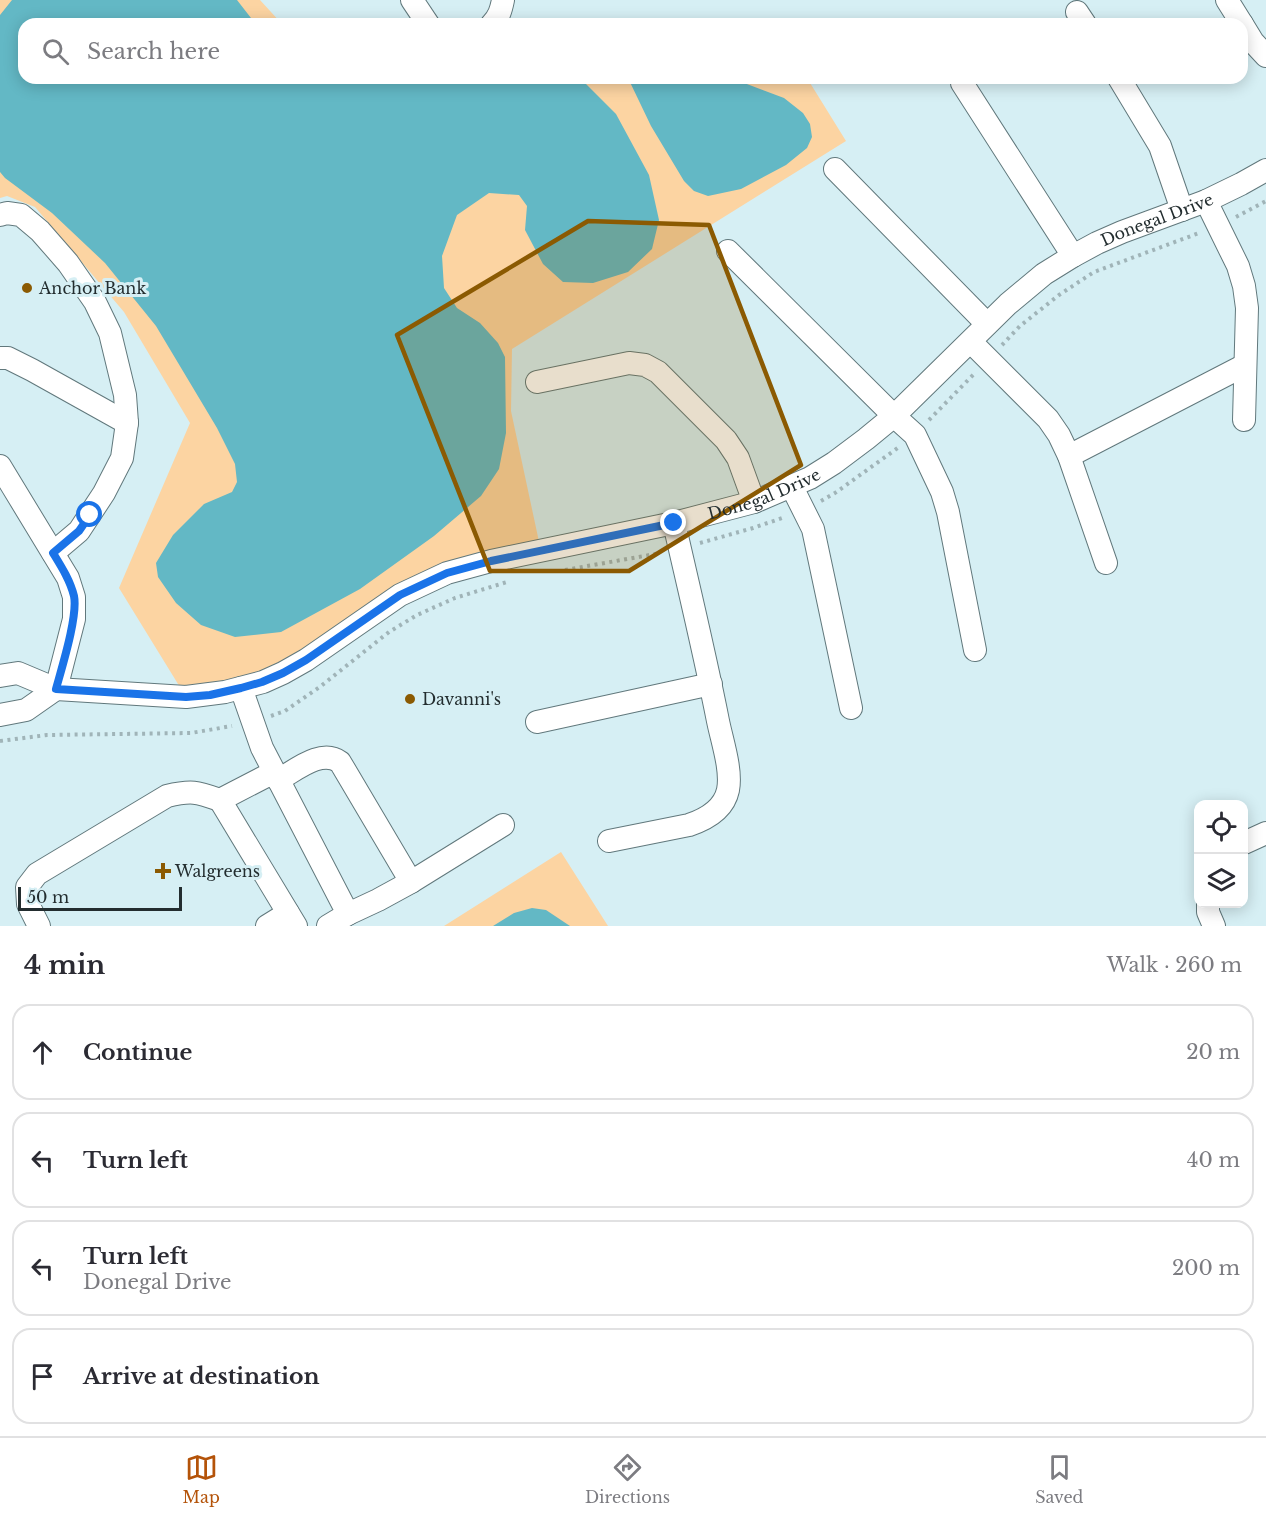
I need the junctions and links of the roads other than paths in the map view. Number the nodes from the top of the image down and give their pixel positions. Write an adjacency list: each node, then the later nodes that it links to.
1 (412, 0): 4 (street)
2 (503, 0): 5 (street)
3 (1227, 0): 6 (street)
4 (424, 18)
5 (497, 18)
6 (1238, 18)
7 (1248, 34): 8 (street)
8 (1266, 56)
9 (963, 84): 17 (street)
10 (1123, 84): 14 (street)
11 (835, 169): 18 (street)
12 (1266, 170): 13 (street, Donegal Drive)
13 (1206, 201): 14 (street, Donegal Drive); 21 (street)
14 (1182, 210): 17 (street, Donegal Drive)
15 (0, 215): 25 (street)
16 (728, 251): 23 (street)
17 (1073, 256): 18 (street, Donegal Drive)
18 (987, 324): 19 (street, Donegal Drive)
19 (970, 342): 23 (street, Donegal Drive); 26 (street)
20 (0, 358): 25 (street)
21 (1245, 365): 24 (street); 26 (street)
22 (537, 382): 29 (street)
23 (894, 416): 28 (street, Donegal Drive); 33 (street)
24 (1244, 420)
25 (127, 423): 31 (street)
26 (1069, 456): 32 (street)
27 (0, 466): 31 (street)
28 (792, 487): 29 (street, Donegal Drive); 38 (street)
29 (754, 502): 30 (street, Donegal Drive)
30 (674, 523): 35 (street); 36 (street, Donegal Drive)
31 (53, 553): 37 (street)
32 (1106, 563)
33 (975, 650)
34 (0, 676): 37 (street, Donegal Drive)
35 (711, 684): 40 (street); 45 (street)
36 (241, 688): 37 (street, Donegal Drive); 41 (street)
37 (56, 689): 39 (street)
38 (851, 708)
39 (0, 715)
40 (537, 722)
41 (276, 776): 42 (street); 47 (street); 49 (street)
42 (220, 800): 50 (street); 51 (street)
43 (503, 825): 47 (street)
44 (1266, 833): 46 (street)
45 (609, 840)
46 (1248, 841)
47 (411, 882): 49 (street)
48 (1208, 908): 54 (street)
49 (348, 914): 53 (street)
50 (292, 920): 52 (street)
51 (39, 926)
52 (267, 926)
53 (328, 926)
54 (1214, 926)

